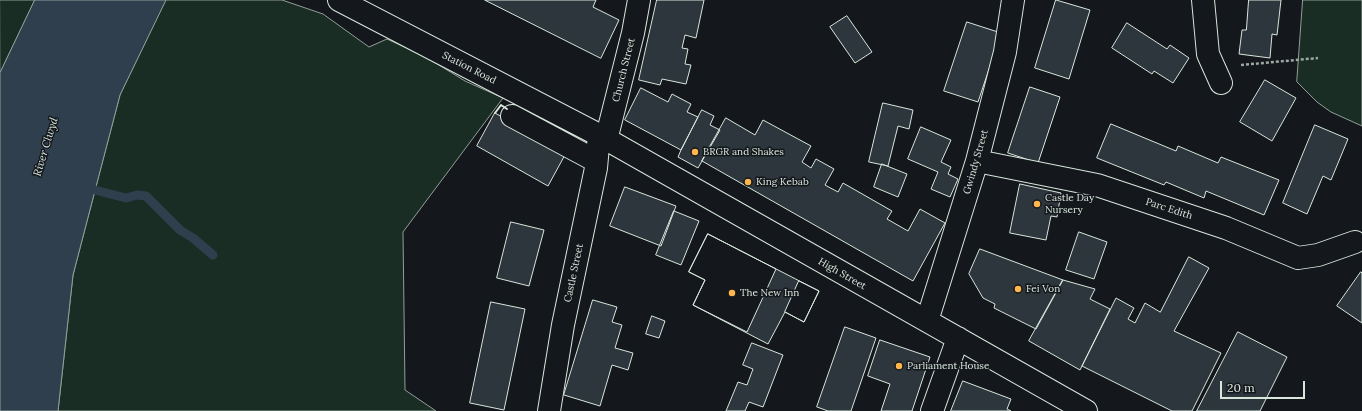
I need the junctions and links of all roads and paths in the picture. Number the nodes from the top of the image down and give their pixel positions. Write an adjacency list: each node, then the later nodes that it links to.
1 (339, 0): 8 (street, Station Road)
2 (639, 0): 8 (street, Church Street)
3 (1013, 0): 10 (street, Gwindy Street)
4 (1203, 0): 6 (street)
5 (1318, 58): 6 (path)
6 (1221, 83)
7 (512, 116): 9 (street)
8 (603, 138): 9 (street, Castle Street); 12 (street, High Street)
9 (596, 161): 14 (street, Castle Street)
10 (977, 161): 11 (street, Parc Edith); 12 (street, Gwindy Street)
11 (1355, 242)
12 (927, 321): 13 (street, High Street)
13 (958, 338): 15 (street); 16 (street, High Street)
14 (549, 411)
15 (932, 411)
16 (1086, 411)

